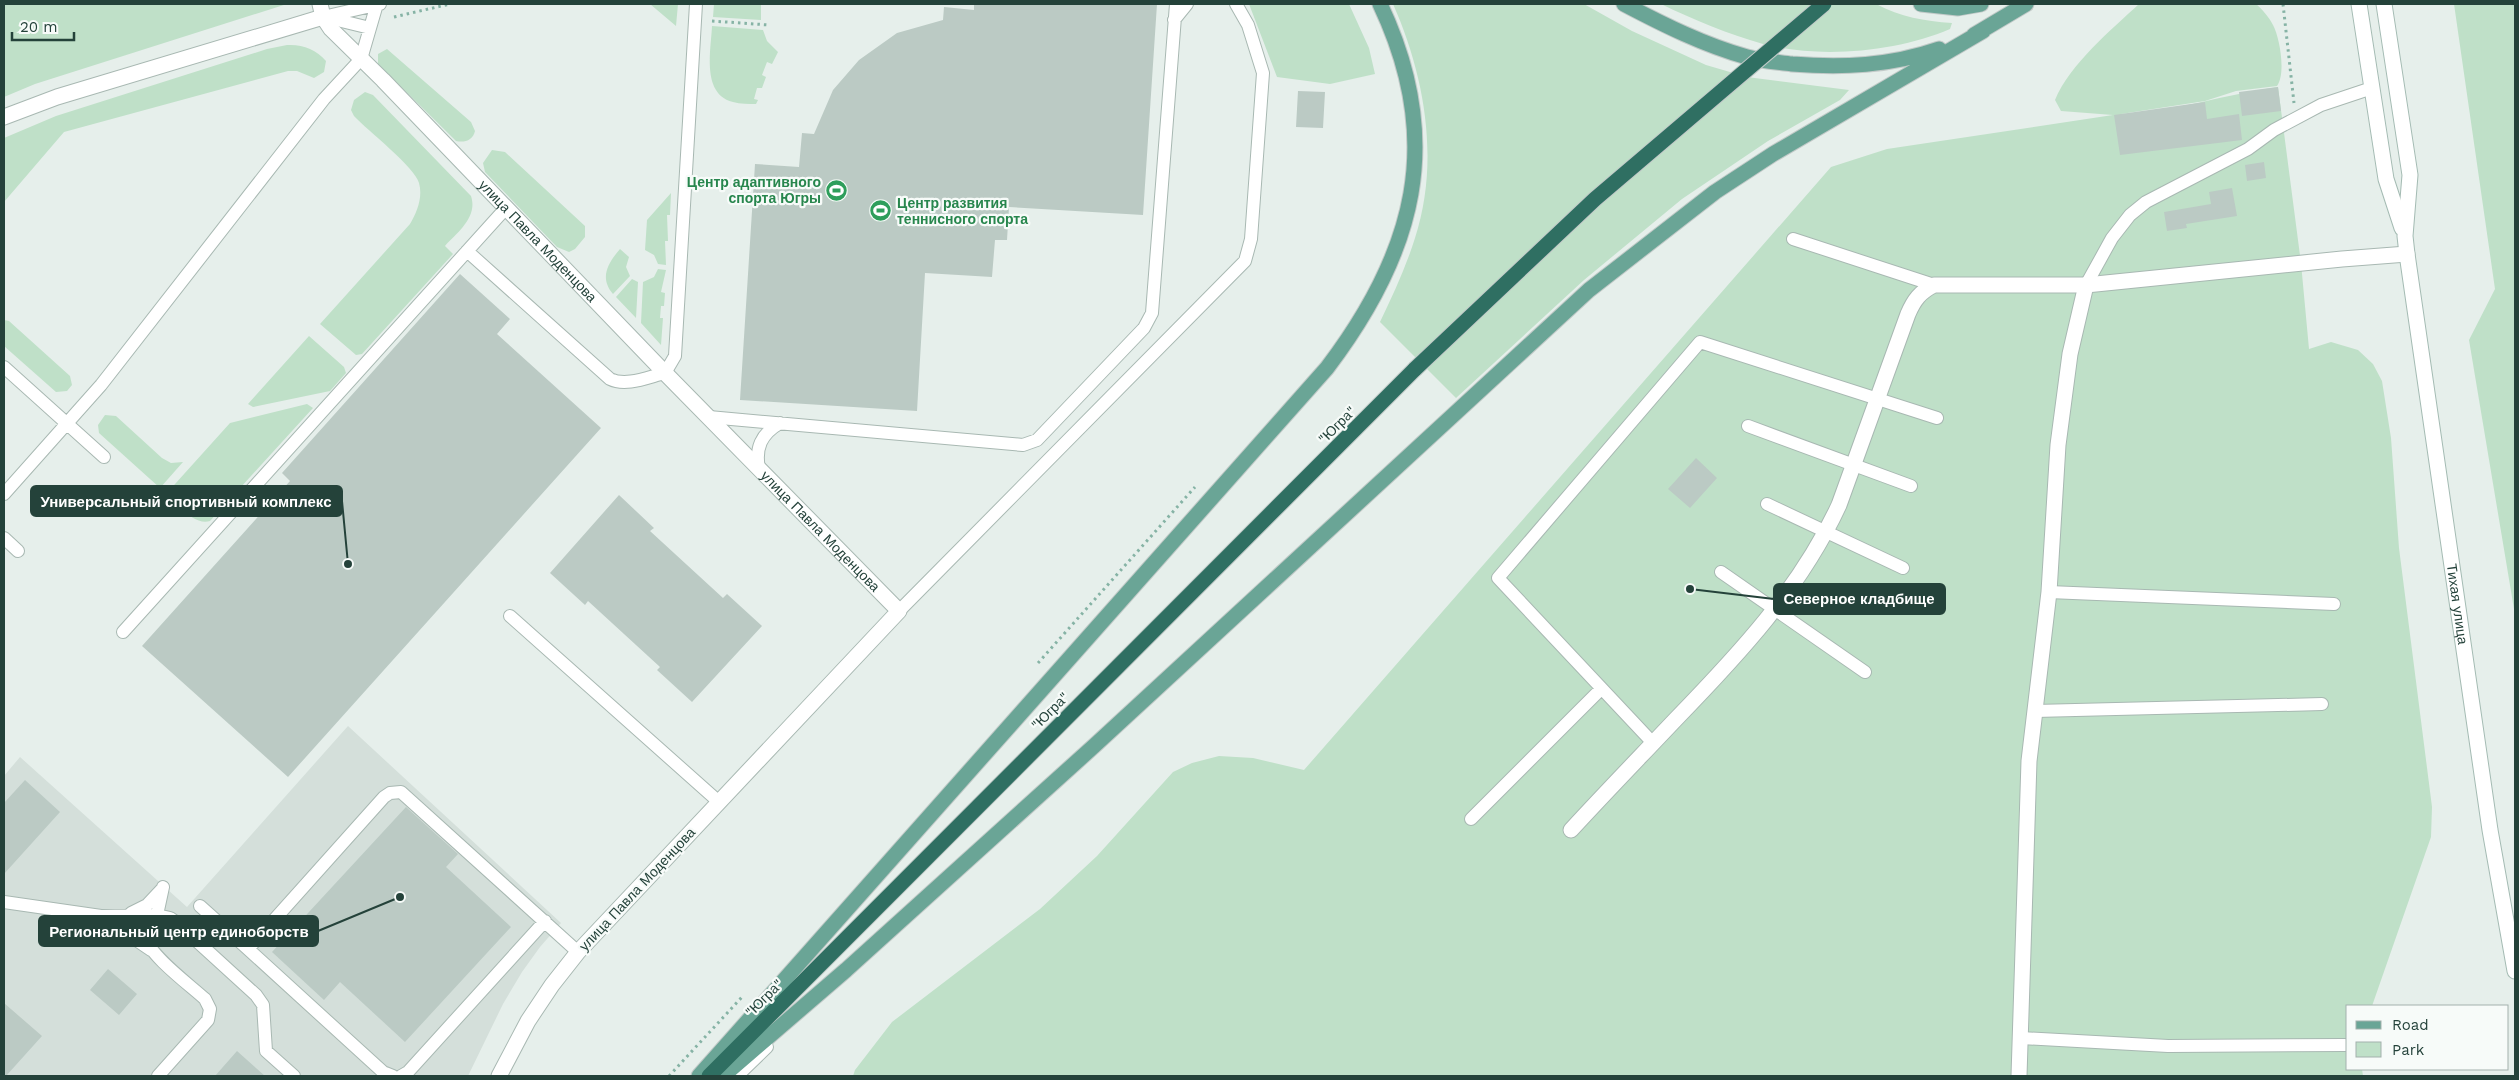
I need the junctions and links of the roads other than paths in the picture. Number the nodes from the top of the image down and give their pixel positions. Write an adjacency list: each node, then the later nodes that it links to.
1 (378, 4): 14 (lane); 16 (lane)
2 (696, 4): 30 (lane)
3 (1176, 4): 15 (lane)
4 (1187, 4): 15 (lane)
5 (1236, 4): 51 (lane)
6 (1380, 4): 80 (main road)
7 (1624, 4): 17 (main road)
8 (1824, 4): 81 (highway, "Югра", bridge)
9 (1921, 4): 10 (main road)
10 (1982, 4)
11 (2026, 4): 17 (main road)
12 (2359, 4): 20 (street)
13 (2384, 4): 19 (street)
14 (321, 10): 16 (lane); 18 (street, улица Павла Моденцова); 21 (street)
15 (1174, 20): 34 (lane)
16 (370, 28): 18 (lane)
17 (1983, 31): 71 (main road)
18 (361, 59): 22 (street, улица Павла Моденцова); 35 (lane)
19 (2396, 85): 20 (street); 23 (street)
20 (2372, 88): 23 (street); 28 (lane)
21 (4, 117)
22 (506, 208): 25 (lane); 30 (street, улица Павла Моденцова)
23 (2405, 236): 26 (street, Тихая улица)
24 (1794, 240): 27 (lane)
25 (467, 251): 30 (lane); 53 (lane)
26 (2407, 254): 28 (street); 72 (street, Тихая улица)
27 (1934, 285): 28 (street); 31 (street)
28 (2086, 285): 48 (street)
29 (4, 367): 35 (lane)
30 (665, 373): 32 (street, улица Павла Моденцова)
31 (1878, 398): 33 (lane); 38 (street); 55 (lane)
32 (708, 417): 34 (lane); 39 (street, улица Павла Моденцова)
33 (1937, 418)
34 (780, 423): 39 (lane)
35 (66, 424): 37 (lane); 41 (lane)
36 (1748, 426): 38 (lane)
37 (104, 457)
38 (1855, 466): 40 (lane); 43 (street)
39 (759, 469): 51 (street, улица Павла Моденцова)
40 (1911, 486)
41 (4, 494)
42 (1767, 504): 43 (lane)
43 (1826, 533): 46 (lane); 50 (street)
44 (4, 538): 45 (lane)
45 (18, 551)
46 (1903, 568)
47 (1721, 572): 50 (lane)
48 (2048, 592): 49 (lane); 57 (street)
49 (2334, 604)
50 (1776, 609): 54 (lane); 58 (street)
51 (899, 611): 59 (street, улица Павла Моденцова)
52 (510, 616): 59 (lane)
53 (123, 632)
54 (1865, 672)
55 (1602, 689): 58 (lane); 60 (lane)
56 (2322, 704): 57 (lane)
57 (2035, 711): 73 (street)
58 (1652, 743): 61 (street)
59 (719, 802): 70 (street, улица Павла Моденцова)
60 (1472, 819)
61 (1571, 830)
62 (4, 902): 66 (lane)
63 (200, 906): 68 (lane)
64 (123, 915): 65 (lane); 65 (lane); 66 (lane)
65 (157, 915): 69 (lane); 76 (lane)
66 (102, 916): 69 (lane)
67 (545, 921): 68 (lane); 70 (lane); 78 (lane)
68 (248, 949): 77 (lane)
69 (152, 950): 75 (lane)
70 (578, 952): 79 (street, улица Павла Моденцова)
71 (846, 970): 82 (main road); 83 (lane)
72 (2515, 972)
73 (2021, 1038): 74 (lane); 84 (street)
74 (2345, 1045)
75 (158, 1076)
76 (294, 1076)
77 (393, 1076)
78 (400, 1076)
79 (499, 1076)
80 (698, 1076)
81 (709, 1076)
82 (723, 1076)
83 (737, 1076)
84 (2019, 1076)

